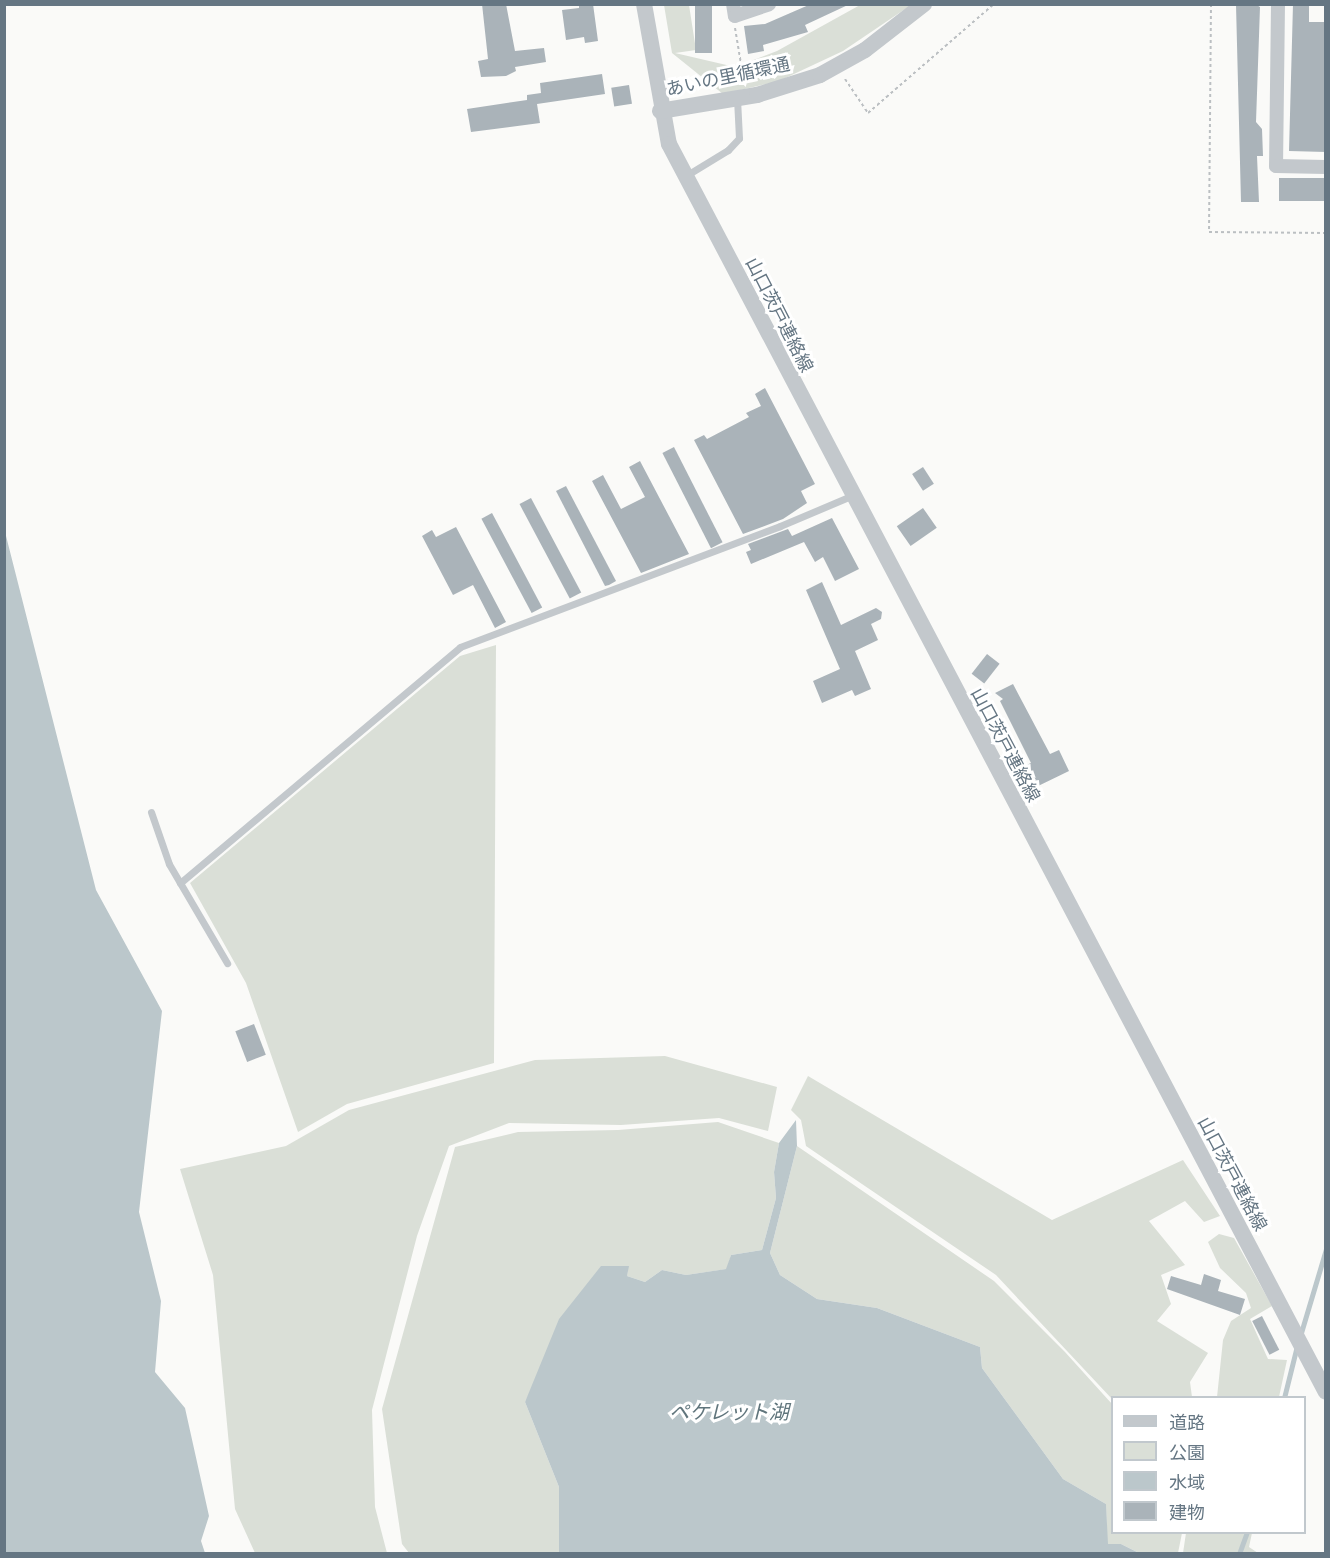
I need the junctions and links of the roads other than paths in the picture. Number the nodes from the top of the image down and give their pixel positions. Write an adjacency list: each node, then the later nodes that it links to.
1 (644, 4): 7 (street, あいの里循環通)
2 (733, 4): 3 (street)
3 (769, 4)
4 (924, 4): 6 (street, あいの里循環通)
5 (1278, 4): 8 (street)
6 (737, 98): 7 (street, あいの里循環通); 9 (lane)
7 (660, 111): 9 (street, 山口茨戸連絡線)
8 (1326, 166)
9 (686, 176): 10 (street, 山口茨戸連絡線)
10 (851, 496): 12 (lane); 14 (street, 山口茨戸連絡線)
11 (151, 812): 12 (lane)
12 (180, 883): 13 (lane)
13 (227, 963)
14 (1326, 1392)

